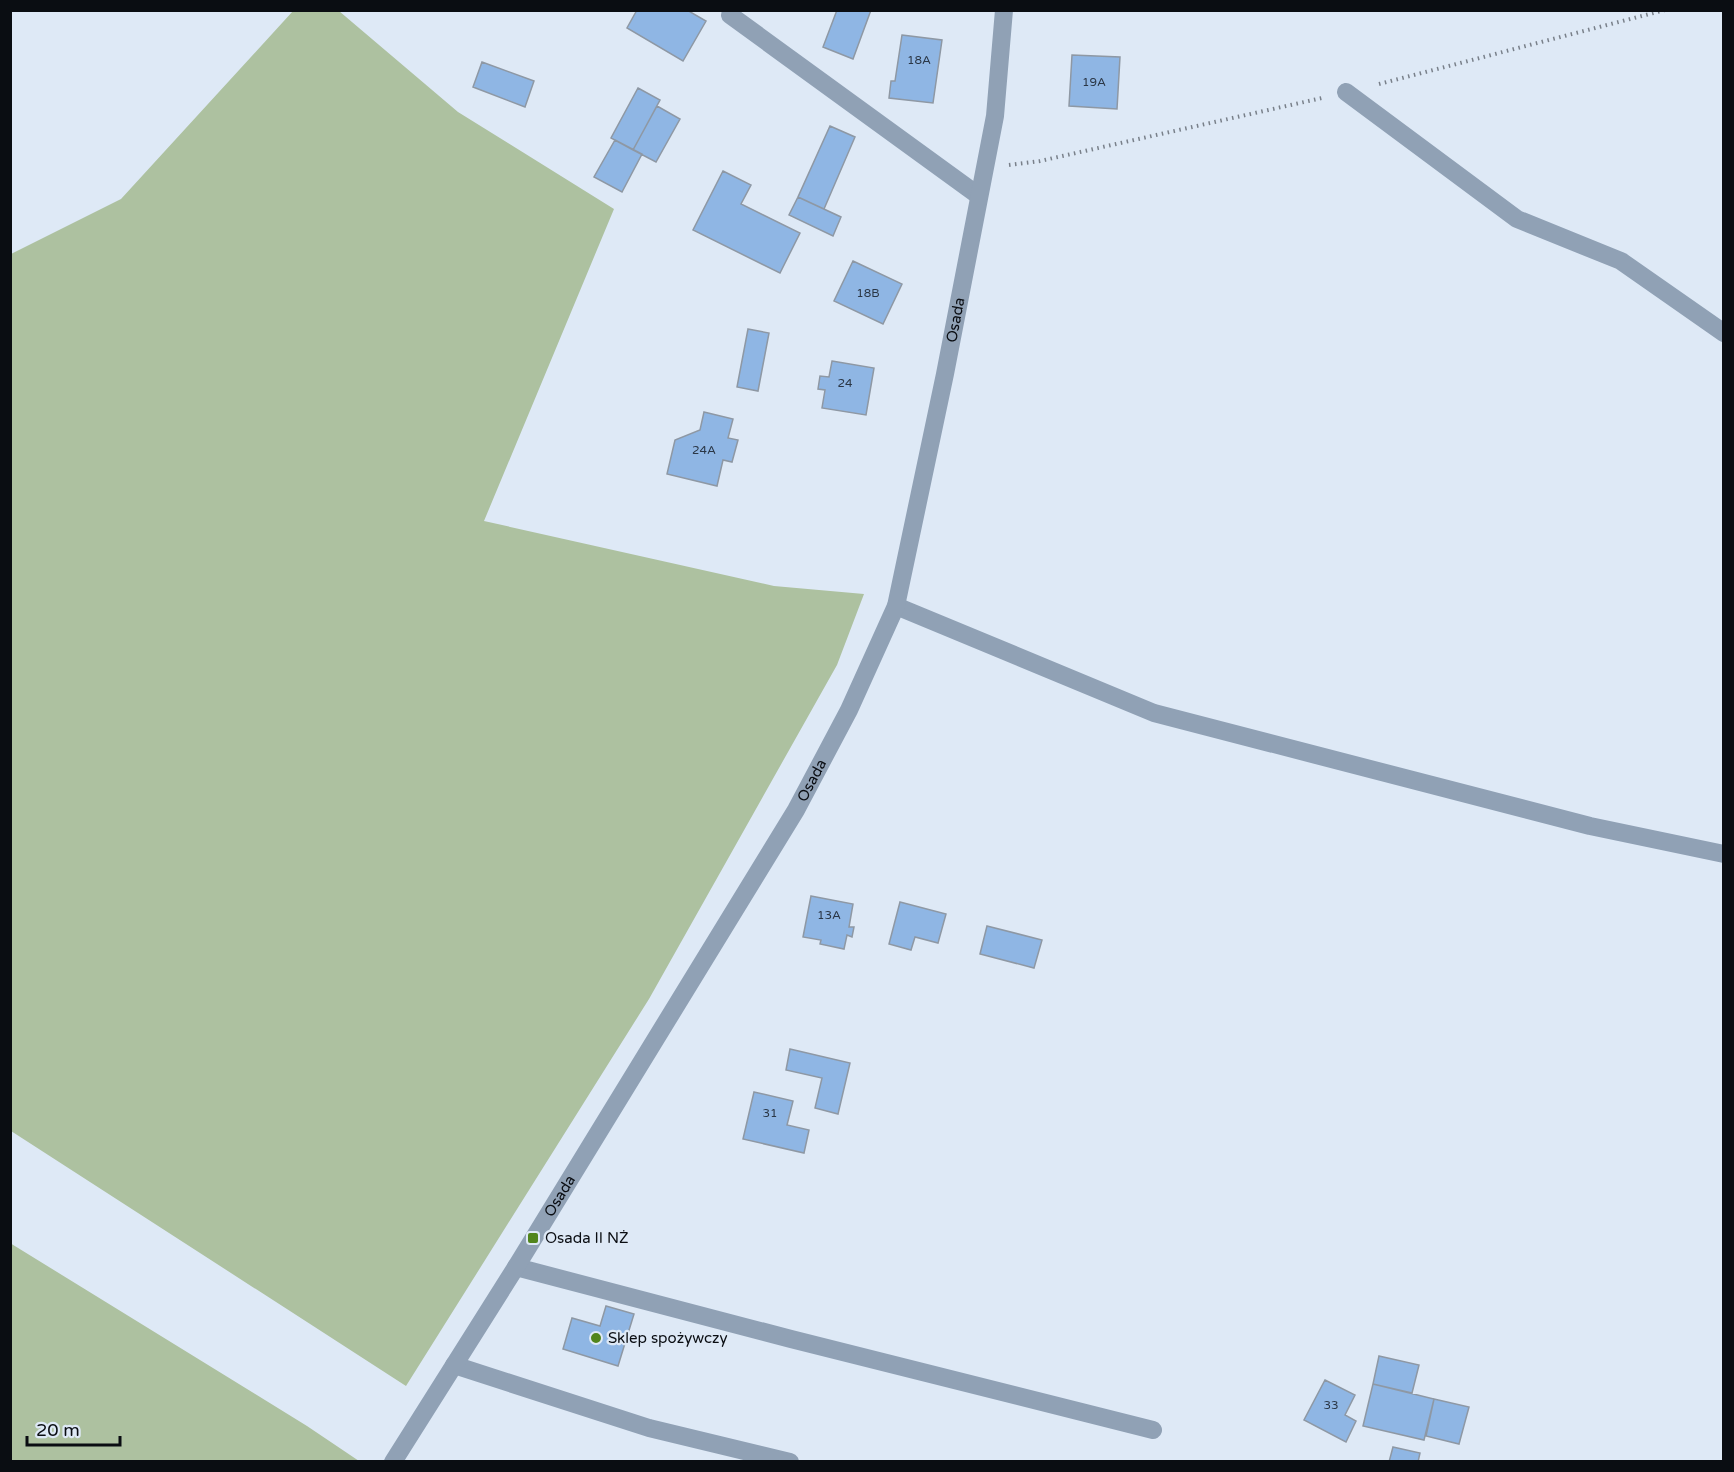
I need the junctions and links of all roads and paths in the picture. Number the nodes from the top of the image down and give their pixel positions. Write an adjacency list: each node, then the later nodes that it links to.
1 (1004, 10): 4 (street, Osada)
2 (730, 15): 4 (street)
3 (1346, 92): 5 (street)
4 (980, 196): 6 (street, Osada)
5 (1724, 333)
6 (896, 606): 7 (street); 8 (street, Osada)
7 (1724, 854)
8 (516, 1267): 9 (street, Osada); 10 (street)
9 (454, 1365): 11 (street, Osada); 12 (street)
10 (1153, 1430)
11 (393, 1461)
12 (790, 1461)

